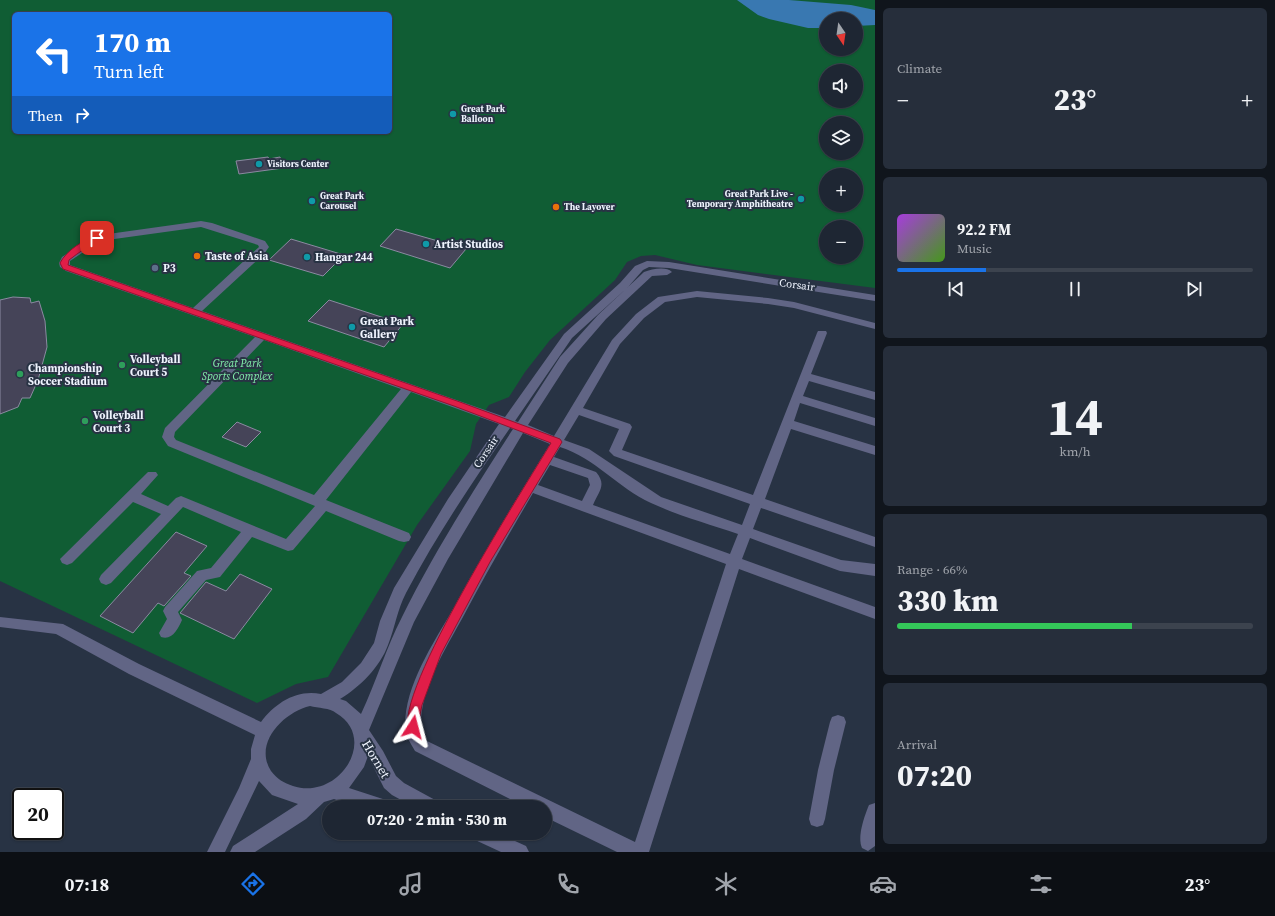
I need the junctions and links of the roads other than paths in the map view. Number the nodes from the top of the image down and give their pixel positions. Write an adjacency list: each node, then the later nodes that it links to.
1 (745, 278): 2 (street, Corsair); 14 (street, Corsair); 17 (street, Corsair)
2 (849, 293): 3 (street, Corsair); 4 (street, Corsair)
3 (875, 295)
4 (875, 298)
5 (195, 312): 5 (street); 8 (street)
6 (875, 326): 13 (street)
7 (822, 333): 9 (street)
8 (262, 336): 10 (street); 25 (street)
9 (805, 376): 11 (street); 12 (street)
10 (409, 387): 14 (street); 25 (street)
11 (875, 396)
12 (797, 398): 15 (street); 16 (street)
13 (575, 409): 18 (street); 24 (street)
14 (507, 422): 17 (street); 39 (street, Corsair)
15 (787, 422): 19 (street); 24 (street)
16 (875, 422)
17 (521, 427): 18 (street); 42 (street, Corsair)
18 (557, 442): 20 (street); 29 (street)
19 (875, 450)
20 (546, 459): 22 (street); 26 (street)
21 (152, 475): 23 (street)
22 (530, 487): 26 (street); 47 (street)
23 (131, 495): 27 (street); 32 (street)
24 (757, 501): 29 (street); 31 (street)
25 (320, 503): 28 (street); 30 (street)
26 (585, 507): 33 (street)
27 (169, 512): 28 (street); 35 (street)
28 (250, 530): 38 (street)
29 (745, 531): 33 (street); 34 (street)
30 (404, 538)
31 (875, 542)
32 (66, 559)
33 (734, 562): 36 (street); 57 (street)
34 (875, 570)
35 (106, 579)
36 (875, 613)
37 (3, 622): 41 (street)
38 (166, 633)
39 (324, 700): 41 (street); 42 (street)
40 (838, 722): 50 (street)
41 (263, 731): 43 (street)
42 (362, 732): 44 (street); 46 (street, Hornet)
43 (259, 759): 44 (street); 53 (street)
44 (326, 793): 45 (street); 54 (street)
45 (354, 800)
46 (418, 800)
47 (530, 800)
48 (552, 811): 56 (street)
49 (875, 811): 52 (street)
50 (817, 819)
51 (494, 840): 55 (street)
52 (868, 842)
53 (216, 852)
54 (239, 852)
55 (520, 852)
56 (636, 852)
57 (640, 852)

